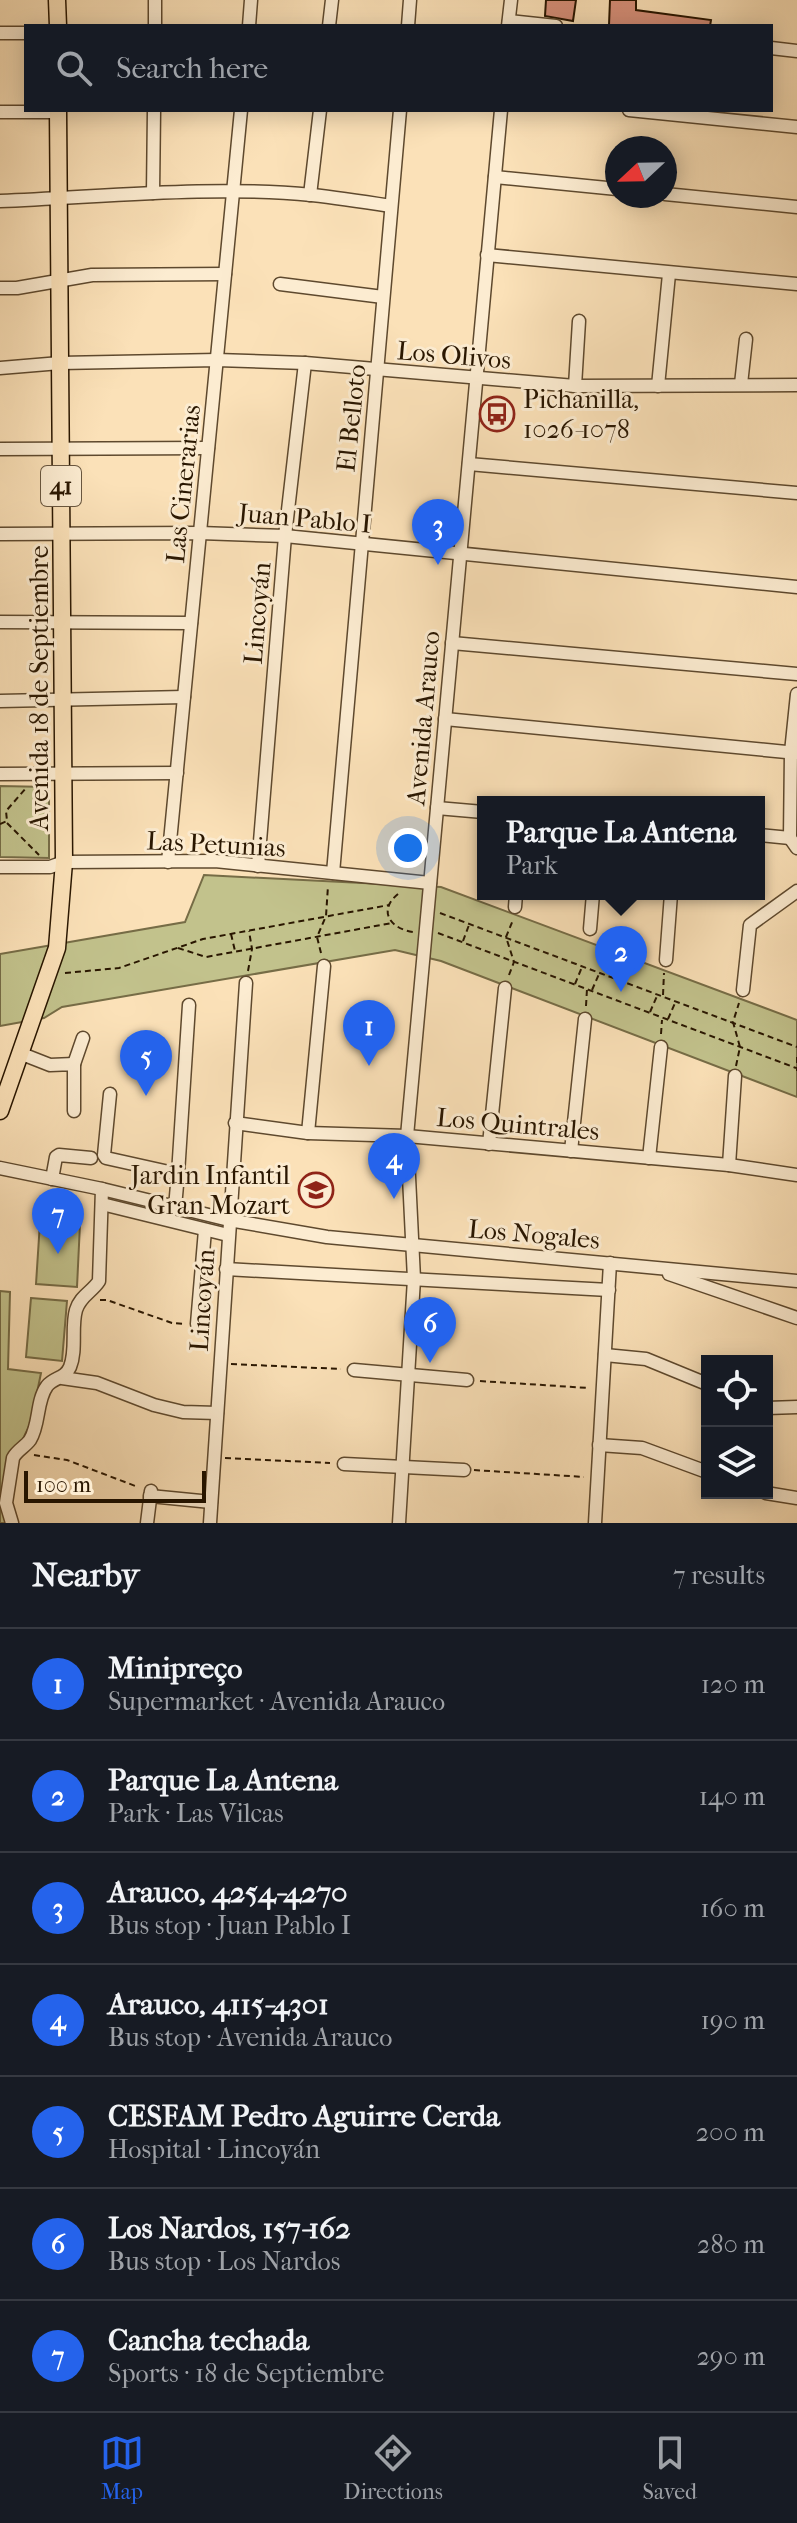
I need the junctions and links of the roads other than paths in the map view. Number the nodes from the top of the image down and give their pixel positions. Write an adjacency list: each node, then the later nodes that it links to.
1 (57, 0): 7 (main road)
2 (155, 0): 8 (street)
3 (251, 0): 9 (street)
4 (332, 0): 10 (street)
5 (410, 0): 11 (street)
6 (511, 0): 12 (street)
7 (58, 24)
8 (155, 24)
9 (249, 24)
10 (329, 24)
11 (408, 24)
12 (509, 24)
13 (0, 33): 14 (street)
14 (24, 33)
15 (773, 48): 16 (street)
16 (797, 51)
17 (0, 112): 18 (street)
18 (24, 112)
19 (58, 112): 33 (main road, Avenida 18 de Septiembre / 41)
20 (154, 112): 30 (street)
21 (241, 112): 29 (street, Las Cinerarias)
22 (320, 112): 31 (street)
23 (400, 112): 35 (street, El Belloto)
24 (501, 112): 27 (street, Avenida Arauco)
25 (649, 112): 26 (street)
26 (797, 127)
27 (495, 177): 28 (street); 37 (street, Avenida Arauco)
28 (605, 188)
29 (233, 192): 30 (street); 31 (street); 38 (street, Las Cinerarias)
30 (153, 193): 33 (street)
31 (310, 195): 35 (street)
32 (677, 195): 36 (street)
33 (59, 196): 34 (street); 40 (main road, Avenida 18 de Septiembre / 41)
34 (0, 201)
35 (391, 206): 44 (street, El Belloto)
36 (797, 207)
37 (487, 255): 39 (street); 52 (street, Avenida Arauco)
38 (225, 274): 40 (street); 47 (street, Las Cinerarias)
39 (669, 274): 42 (street); 56 (street)
40 (59, 279): 43 (street); 48 (main road, Avenida 18 de Septiembre / 41)
41 (280, 284): 44 (street)
42 (797, 284)
43 (0, 288)
44 (383, 297): 51 (street, El Belloto)
45 (579, 321): 55 (street)
46 (746, 339): 53 (street)
47 (217, 360): 48 (street, Los Olivos); 49 (street, Los Olivos); 57 (street, Las Cinerarias)
48 (60, 363): 50 (street, Los Olivos); 59 (main road, Avenida 18 de Septiembre / 41)
49 (305, 363): 51 (street, Los Olivos); 65 (street, Lincoyán)
50 (0, 368)
51 (378, 370): 52 (street, Los Olivos); 66 (street, El Belloto)
52 (476, 380): 55 (street, Los Olivos); 60 (street, Avenida Arauco)
53 (741, 384): 54 (street, Los Olivos); 56 (street, Los Olivos)
54 (797, 385)
55 (575, 386): 56 (street, Los Olivos)
56 (658, 386)
57 (208, 448): 59 (street); 62 (street, Las Cinerarias)
58 (0, 449): 59 (street)
59 (61, 449): 64 (main road, Avenida 18 de Septiembre / 41)
60 (469, 464): 61 (street); 67 (street, Avenida Arauco)
61 (797, 493)
62 (200, 533): 64 (street, Juan Pablo I); 65 (street, Juan Pablo I); 71 (street, Las Cinerarias)
63 (0, 534): 64 (street, Juan Pablo I)
64 (61, 534): 70 (main road, Avenida 18 de Septiembre / 41)
65 (285, 536): 66 (street, Juan Pablo I); 89 (street, Lincoyán)
66 (360, 545): 67 (street, Juan Pablo I); 91 (street, El Belloto)
67 (460, 553): 68 (street, Juan Pablo I); 72 (street, Avenida Arauco)
68 (797, 587)
69 (0, 622): 70 (street)
70 (62, 622): 71 (street); 76 (main road, Avenida 18 de Septiembre / 41)
71 (191, 623): 75 (street, Las Cinerarias)
72 (452, 643): 73 (street); 78 (street, Avenida Arauco)
73 (797, 674)
74 (797, 694): 79 (street)
75 (184, 697): 76 (street); 80 (street, Las Cinerarias)
76 (63, 700): 77 (street); 82 (main road, Avenida 18 de Septiembre / 41)
77 (0, 701)
78 (445, 719): 79 (street); 83 (street, Avenida Arauco)
79 (794, 753): 86 (street)
80 (177, 773): 82 (street); 87 (street, Las Cinerarias)
81 (0, 774): 82 (street)
82 (63, 774): 88 (main road, Avenida 18 de Septiembre / 41)
83 (437, 808): 84 (street); 92 (street, Avenida Arauco)
84 (477, 811)
85 (765, 836): 86 (street)
86 (794, 843)
87 (168, 862): 88 (street, Las Petunias); 89 (street, Las Petunias)
88 (57, 864): 90 (street, Las Petunias); 106 (main road, Avenida 18 de Septiembre / 41)
89 (258, 866): 91 (street, Las Petunias)
90 (0, 867)
91 (331, 873): 92 (street, Las Petunias)
92 (430, 883): 114 (street, Avenida Arauco)
93 (797, 891): 101 (street)
94 (592, 900): 96 (street)
95 (671, 900): 97 (street)
96 (590, 929)
97 (666, 960)
98 (324, 966): 113 (street)
99 (246, 983): 112 (street, Lincoyán)
100 (505, 988): 115 (street)
101 (743, 990)
102 (189, 1005): 121 (street)
103 (585, 1019): 116 (street)
104 (83, 1038): 107 (street)
105 (661, 1047): 118 (street)
106 (22, 1054): 107 (street); 110 (main road, Avenida 18 de Septiembre / 41)
107 (74, 1064): 111 (street)
108 (735, 1076): 119 (street)
109 (110, 1094): 121 (street)
110 (0, 1111)
111 (74, 1111)
112 (235, 1123): 113 (street, Los Quintrales); 127 (street, Lincoyán)
113 (308, 1133): 114 (street, Los Quintrales)
114 (407, 1136): 115 (street, Los Quintrales); 130 (street, Avenida Arauco)
115 (489, 1144): 116 (street, Los Quintrales)
116 (571, 1151): 118 (street, Los Quintrales)
117 (91, 1158): 123 (street)
118 (649, 1158): 119 (street, Los Quintrales)
119 (729, 1165): 122 (street, Los Quintrales)
120 (0, 1168): 123 (street, Los Nogales)
121 (178, 1174): 126 (street)
122 (797, 1175)
123 (52, 1179): 124 (street, Los Nogales)
124 (102, 1189): 125 (street); 126 (street, Los Nogales)
125 (102, 1204): 128 (street); 142 (street)
126 (175, 1207): 127 (street, Los Nogales)
127 (229, 1220): 129 (street, Lincoyán); 130 (street, Los Nogales)
128 (205, 1230): 129 (street); 138 (street)
129 (228, 1235): 133 (street, Lincoyán)
130 (413, 1245): 131 (street, Los Nogales); 134 (street, Avenida Arauco)
131 (610, 1263): 132 (street, Los Nogales); 136 (street)
132 (651, 1268): 135 (street, Los Nogales); 137 (street, Los Nogales)
133 (226, 1269): 134 (street); 147 (street, Lincoyán)
134 (414, 1279): 136 (street); 141 (street, Avenida Arauco)
135 (797, 1281)
136 (609, 1290): 139 (street)
137 (797, 1318)
138 (197, 1324)
139 (605, 1355): 144 (street); 148 (street)
140 (354, 1370): 141 (street)
141 (408, 1375): 143 (street); 150 (street, Avenida Arauco)
142 (62, 1378): 147 (street); 156 (street)
143 (467, 1380)
144 (701, 1382)
145 (797, 1407): 146 (street)
146 (773, 1408)
147 (217, 1413): 155 (street, Lincoyán)
148 (599, 1445): 152 (street); 160 (street)
149 (344, 1464): 150 (street)
150 (403, 1467): 151 (street); 159 (street, Avenida Arauco)
151 (464, 1470)
152 (701, 1470)
153 (773, 1494): 154 (street)
154 (797, 1498)
155 (211, 1502): 157 (street); 158 (street, Lincoyán)
156 (12, 1523)
157 (147, 1523)
158 (210, 1523)
159 (399, 1523)
160 (595, 1523)

